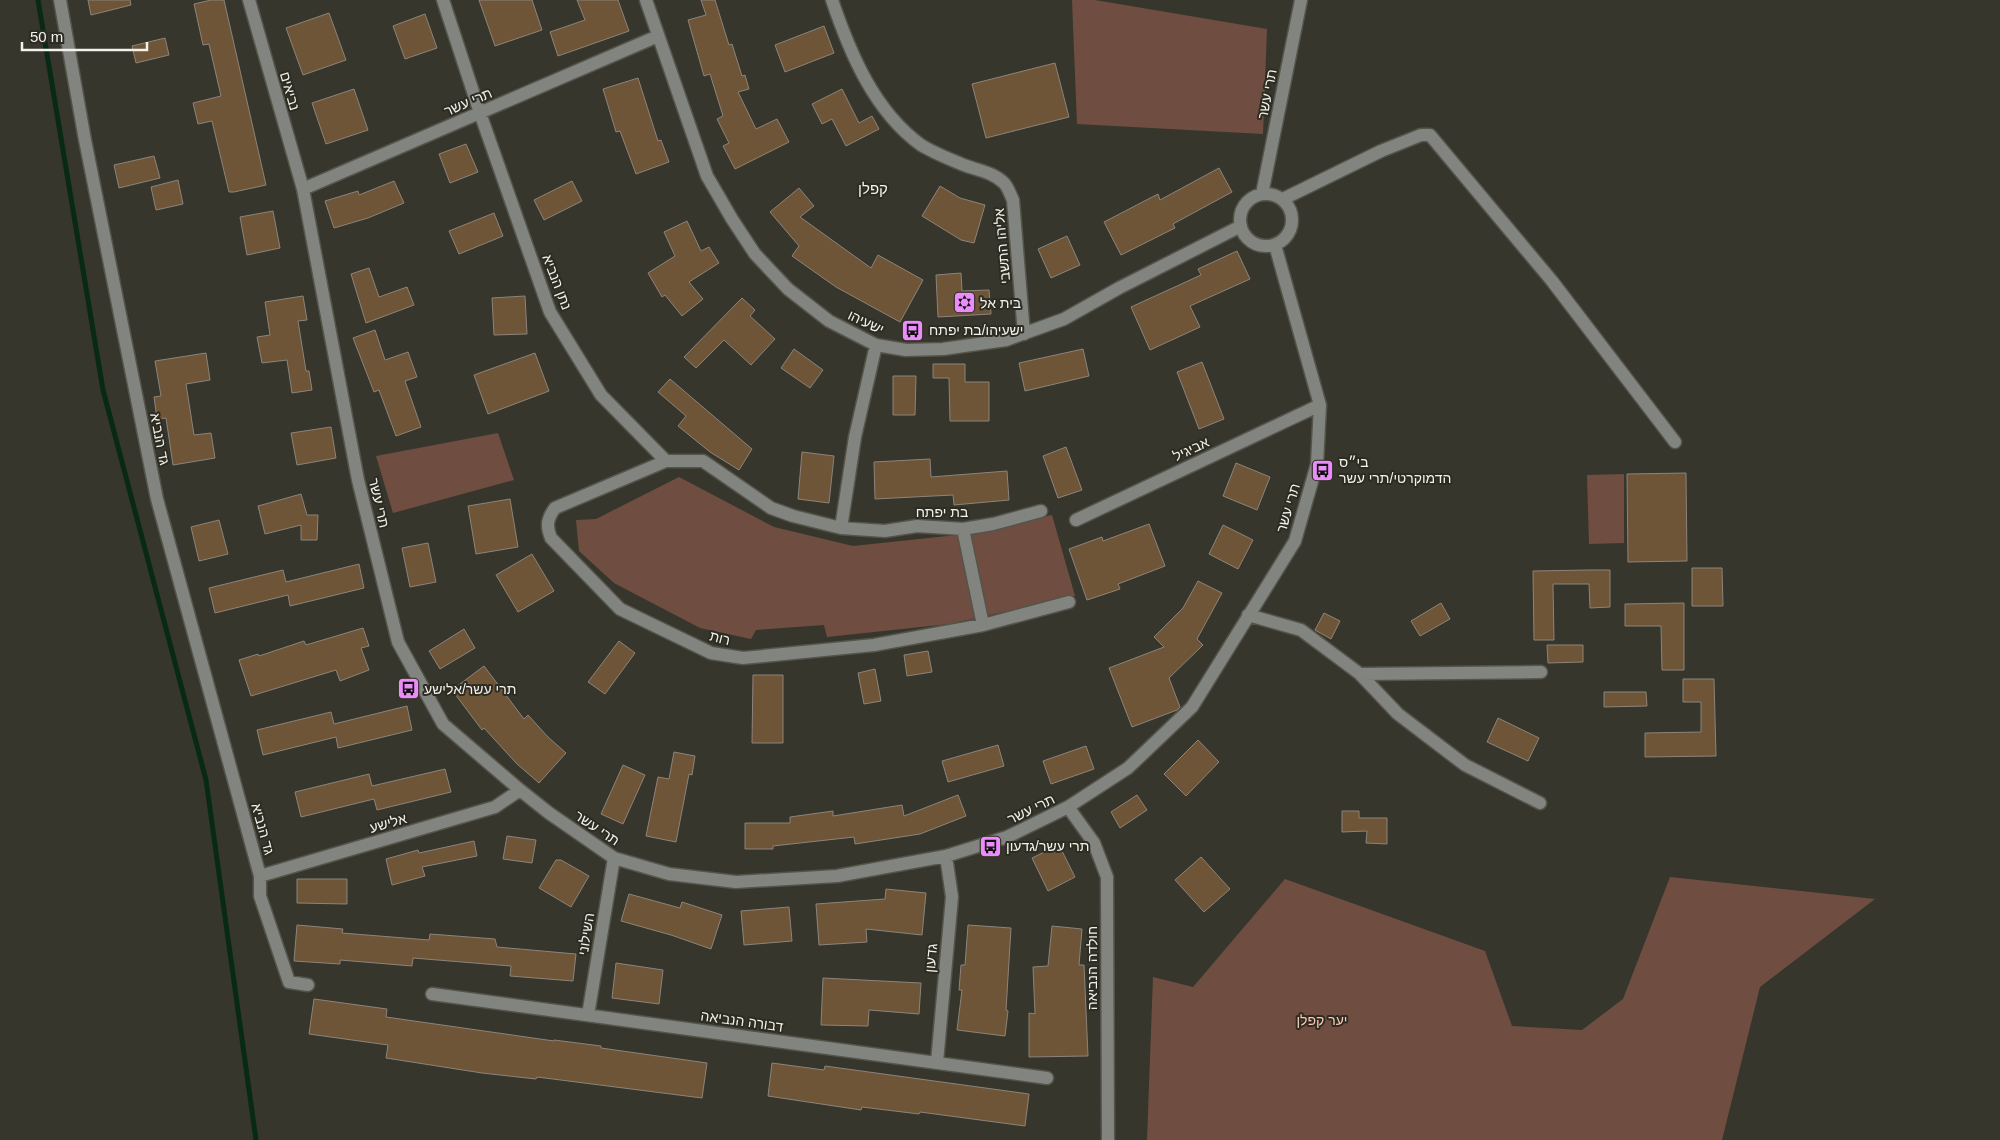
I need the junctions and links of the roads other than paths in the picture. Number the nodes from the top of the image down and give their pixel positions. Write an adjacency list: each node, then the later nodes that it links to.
1 (60, 0): 33 (street, גד הנביא)
2 (249, 0): 9 (street, נביאים)
3 (443, 0): 8 (street, נתן הנביא)
4 (646, 0): 7 (street, ישעיהו)
5 (832, 0): 14 (street, אליהו התשבי)
6 (1301, 0): 10 (street, תרי עשר)
7 (658, 36): 8 (street, תרי עשר); 15 (street, ישעיהו)
8 (480, 113): 9 (street, תרי עשר); 18 (street, נתן הנביא)
9 (303, 189): 28 (street, תרי עשר)
10 (1262, 194): 11 (street); 12 (street)
11 (1283, 199): 13 (street); 17 (street)
12 (1241, 226): 13 (street); 14 (street, ישעיהו)
13 (1275, 245): 16 (street, תרי עשר)
14 (1024, 334): 15 (street, ישעיהו)
15 (876, 345): 21 (street)
16 (1320, 405): 20 (street, אביגיל); 24 (street, תרי עשר)
17 (1675, 442)
18 (666, 460): 21 (street, בת יפתח); 25 (street, רות)
19 (1041, 511): 22 (street, בת יפתח)
20 (1076, 520)
21 (841, 528): 22 (street, בת יפתח)
22 (963, 529): 25 (street)
23 (1068, 602): 25 (street, רות)
24 (1248, 615): 27 (street); 30 (street, תרי עשר)
25 (983, 625)
26 (1541, 672): 27 (street)
27 (1360, 674): 29 (street)
28 (520, 790): 32 (street, תרי עשר); 33 (street, אלישע)
29 (1540, 803)
30 (1068, 807): 31 (street, תרי עשר); 39 (street, חולדה הנביאה)
31 (946, 856): 32 (street, תרי עשר); 37 (street, גדעון)
32 (614, 858): 36 (street, השילוני)
33 (260, 876): 34 (street, גד הנביא)
34 (308, 985)
35 (432, 994): 36 (street, דבורה הנביאה)
36 (588, 1015): 37 (street, דבורה הנביאה)
37 (937, 1062): 38 (street, דבורה הנביאה)
38 (1048, 1078)
39 (1108, 1140)

